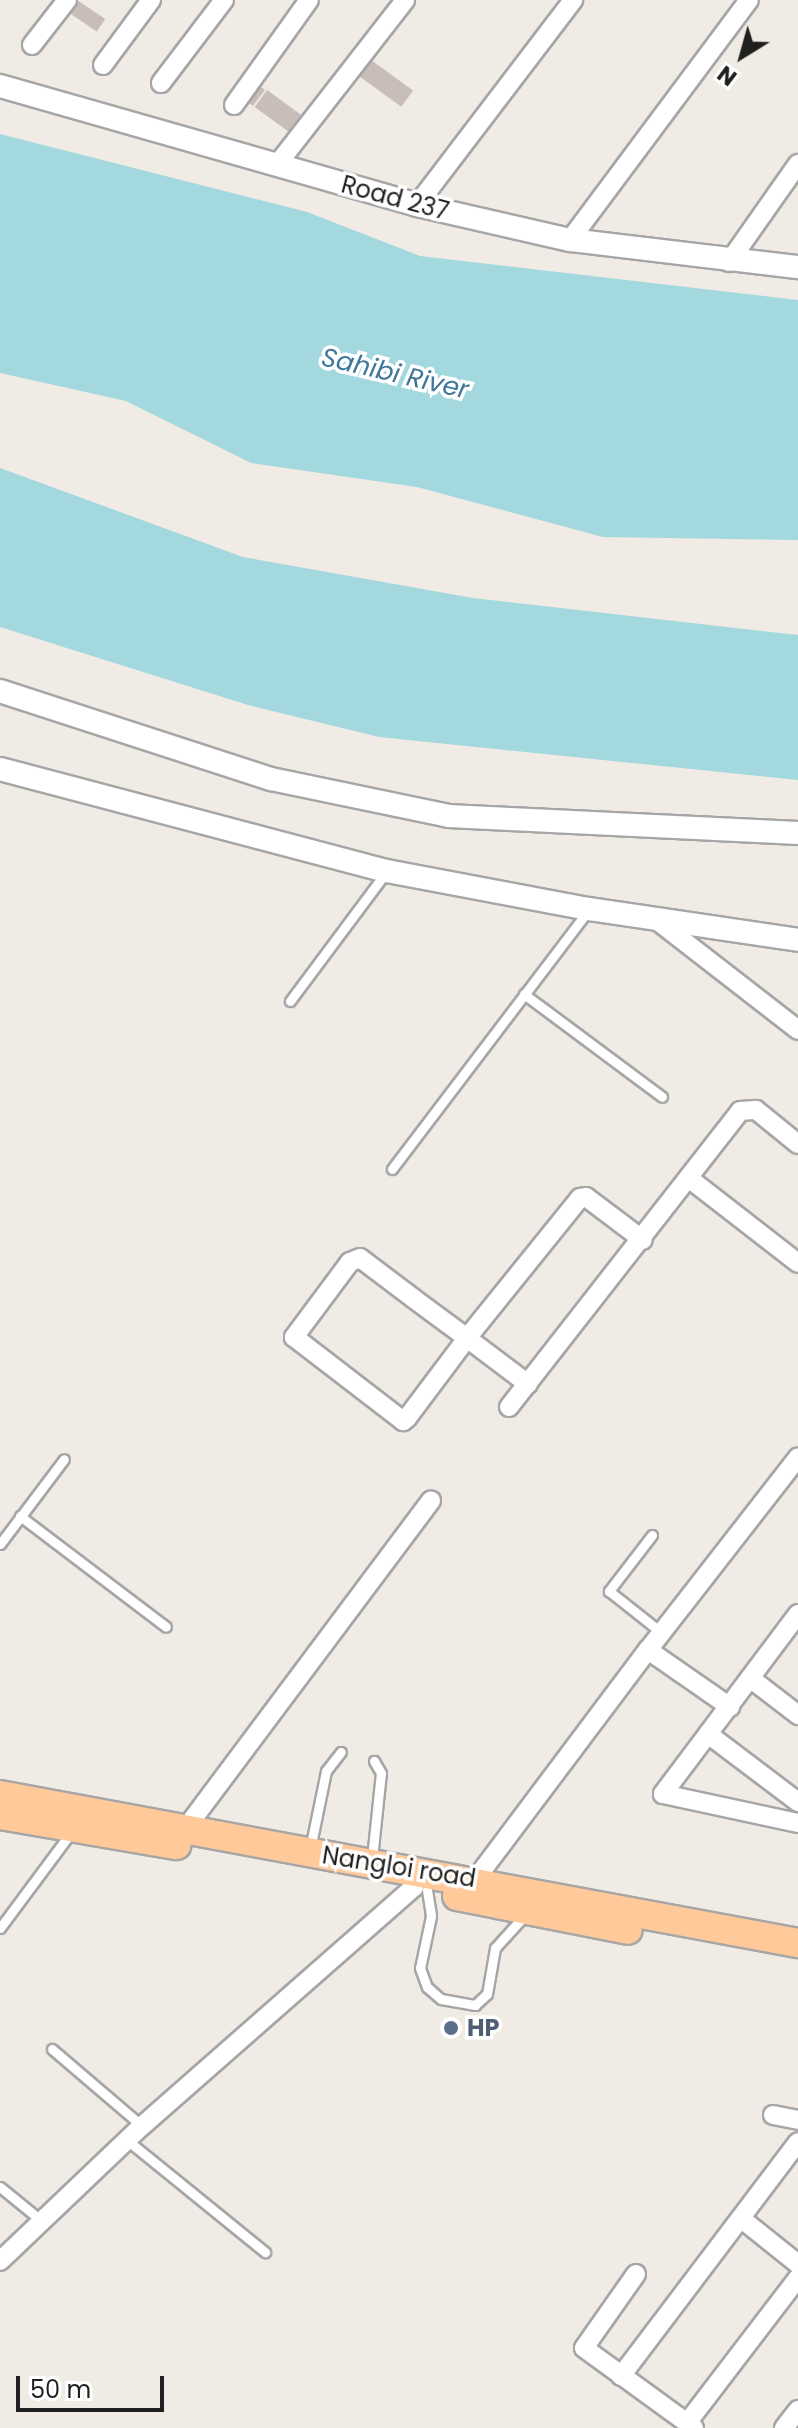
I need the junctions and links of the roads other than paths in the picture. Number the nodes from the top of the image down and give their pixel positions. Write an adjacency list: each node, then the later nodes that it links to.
1 (67, 0): 8 (street)
2 (151, 0): 9 (street)
3 (224, 0): 10 (street)
4 (309, 0): 12 (street)
5 (405, 0): 14 (street)
6 (573, 0): 15 (street)
7 (749, 0): 16 (street)
8 (32, 45)
9 (103, 65)
10 (161, 83)
11 (0, 86): 14 (street, Road 237)
12 (234, 105)
13 (798, 164): 17 (street)
14 (276, 166): 15 (street, Road 237)
15 (417, 205): 16 (street, Road 237)
16 (570, 240): 17 (street, Road 237)
17 (729, 262): 18 (street, Road 237)
18 (798, 267)
19 (0, 691): 21 (street)
20 (0, 769): 22 (street)
21 (798, 833)
22 (387, 871): 23 (street); 27 (lane)
23 (589, 909): 24 (street); 26 (lane)
24 (651, 915): 25 (street); 28 (street)
25 (798, 940)
26 (524, 994): 29 (lane); 31 (lane)
27 (290, 1001)
28 (798, 1030)
29 (662, 1097)
30 (798, 1144): 32 (street)
31 (392, 1169)
32 (691, 1180): 33 (street); 34 (street)
33 (643, 1240): 35 (street); 36 (street)
34 (798, 1263)
35 (467, 1338): 35 (street); 36 (street)
36 (528, 1384): 37 (street)
37 (509, 1407)
38 (798, 1457): 46 (street)
39 (64, 1459): 41 (lane)
40 (431, 1501): 59 (street)
41 (20, 1516): 43 (lane); 45 (lane)
42 (652, 1535): 46 (lane)
43 (0, 1544)
44 (797, 1618): 48 (street)
45 (166, 1627)
46 (662, 1633): 47 (street)
47 (648, 1650): 49 (street); 62 (street)
48 (750, 1678): 49 (street); 50 (street)
49 (730, 1707): 51 (street)
50 (798, 1715)
51 (708, 1734): 55 (street); 57 (street)
52 (341, 1752): 60 (lane)
53 (374, 1761): 61 (lane)
54 (0, 1795): 59 (main road, Nangloi road)
55 (798, 1802)
56 (0, 1815): 58 (main road)
57 (798, 1823)
58 (74, 1828): 63 (main road); 65 (lane)
59 (186, 1828): 60 (main road, Nangloi road)
60 (309, 1852): 61 (main road, Nangloi road)
61 (371, 1863): 63 (main road, Nangloi road)
62 (475, 1880): 63 (main road, Nangloi road); 66 (main road, Nangloi road)
63 (420, 1882): 64 (main road); 64 (lane); 71 (street)
64 (529, 1910): 67 (main road)
65 (0, 1928)
66 (798, 1943)
67 (798, 1962)
68 (52, 2049): 71 (lane)
69 (773, 2115): 70 (street)
70 (798, 2120)
71 (142, 2126): 72 (street)
72 (127, 2140): 76 (street); 77 (lane)
73 (798, 2142): 75 (street)
74 (0, 2187): 76 (lane)
75 (743, 2220): 79 (street); 82 (street)
76 (43, 2222): 78 (street)
77 (265, 2252)
78 (0, 2261)
79 (798, 2264)
80 (636, 2274): 82 (street)
81 (798, 2278): 84 (street)
82 (621, 2376): 84 (street)
83 (798, 2410): 85 (street)
84 (690, 2425)
85 (784, 2428)

